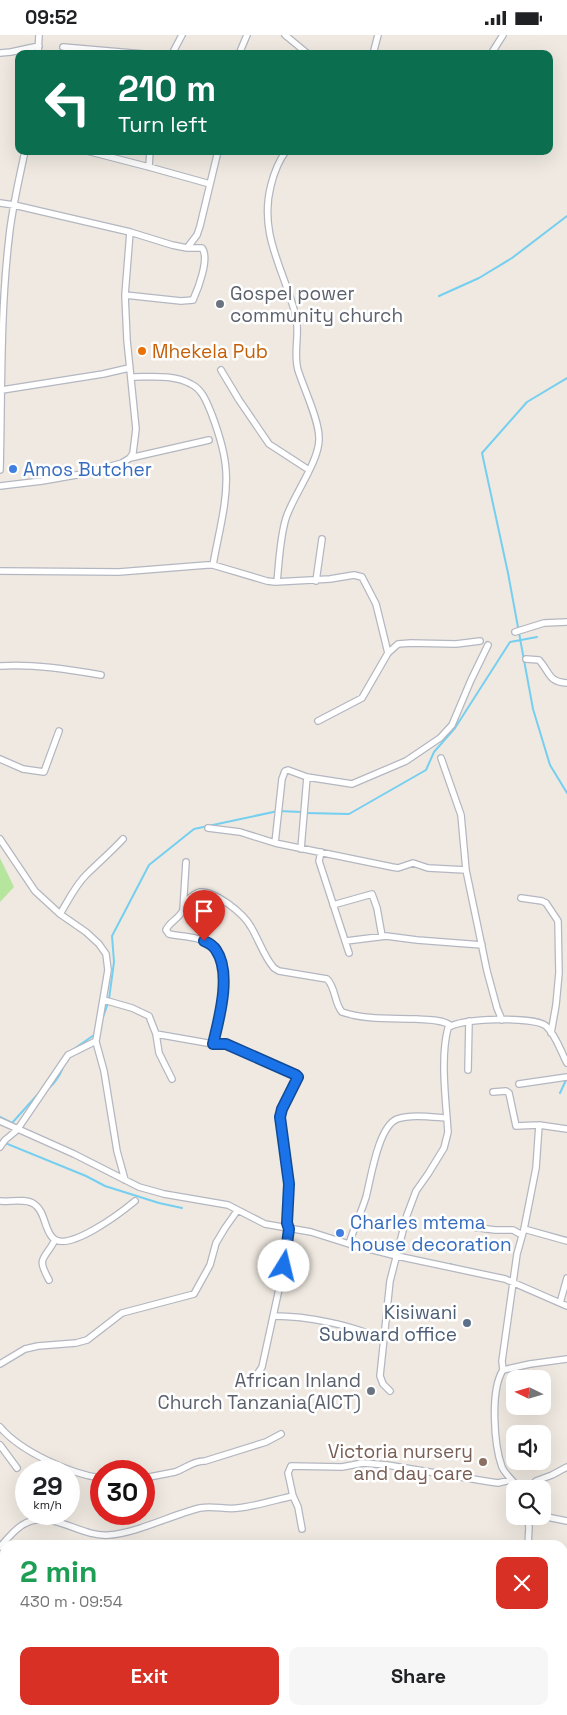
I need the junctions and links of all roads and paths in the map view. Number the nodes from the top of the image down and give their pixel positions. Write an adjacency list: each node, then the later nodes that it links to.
1 (39, 35): 7 (street)
2 (182, 35): 12 (street)
3 (247, 35): 13 (street)
4 (285, 35): 14 (street)
5 (378, 35): 15 (street)
6 (503, 35): 16 (street)
7 (39, 46): 9 (street); 10 (street)
8 (63, 47): 11 (street)
9 (20, 50)
10 (38, 50)
11 (98, 50)
12 (174, 50)
13 (241, 50)
14 (303, 50)
15 (374, 50)
16 (494, 50)
17 (15, 51): 18 (street)
18 (0, 53)
19 (24, 155): 27 (street)
20 (102, 155): 24 (street)
21 (150, 155): 24 (street)
22 (217, 155): 25 (street)
23 (283, 155): 38 (street)
24 (149, 167): 25 (street)
25 (210, 184): 29 (street)
26 (0, 203): 27 (street)
27 (14, 205): 28 (street); 30 (street)
28 (130, 232): 29 (street); 31 (street)
29 (187, 248): 31 (street)
30 (2, 286): 35 (street)
31 (126, 295): 32 (street)
32 (129, 368): 34 (street); 35 (street)
33 (222, 370): 38 (street)
34 (131, 377): 37 (street); 42 (street)
35 (2, 389): 39 (street)
36 (209, 440): 37 (street)
37 (130, 458): 40 (street)
38 (308, 470): 45 (street)
39 (0, 471)
40 (0, 486)
41 (322, 539): 44 (street)
42 (213, 565): 43 (street); 45 (street)
43 (0, 571)
44 (316, 581): 45 (street); 50 (street)
45 (277, 582)
46 (567, 622): 47 (street)
47 (515, 632)
48 (480, 641): 50 (street)
49 (488, 645): 59 (street)
50 (388, 653): 55 (street)
51 (526, 659): 54 (street)
52 (0, 666): 53 (street)
53 (101, 675)
54 (567, 683)
55 (318, 721)
56 (59, 731): 58 (street)
57 (441, 758): 67 (street)
58 (0, 759)
59 (307, 777): 63 (street); 64 (street)
60 (208, 828): 63 (street)
61 (0, 839): 71 (street)
62 (123, 839): 71 (street)
63 (275, 843): 64 (street)
64 (301, 849): 65 (street)
65 (321, 852): 67 (street); 70 (street)
66 (186, 862): 69 (street)
67 (466, 870): 74 (street)
68 (521, 898): 80 (street)
69 (184, 903): 79 (street); 83 (street)
70 (333, 905): 72 (street); 73 (street)
71 (60, 914): 76 (street)
72 (382, 936): 73 (street); 74 (street)
73 (346, 941): 75 (street)
74 (482, 945): 77 (street)
75 (349, 953)
76 (104, 1000): 81 (street); 82 (street)
77 (502, 1020): 78 (street); 80 (street)
78 (469, 1021): 79 (street); 85 (street)
79 (450, 1025): 90 (street)
80 (551, 1033): 84 (street)
81 (156, 1034): 83 (street); 87 (street)
82 (96, 1042): 94 (street); 96 (street)
83 (213, 1044): 101 (street)
84 (567, 1063)
85 (468, 1070)
86 (567, 1077): 88 (street)
87 (172, 1079)
88 (520, 1084)
89 (493, 1092): 92 (street)
90 (447, 1117): 105 (street); 106 (street)
91 (0, 1121): 94 (street)
92 (539, 1125): 93 (street); 102 (street)
93 (567, 1129)
94 (17, 1130): 95 (street); 96 (street)
95 (0, 1147)
96 (125, 1180): 99 (street)
97 (0, 1201): 103 (street)
98 (135, 1201): 103 (street)
99 (237, 1211): 101 (street); 115 (street)
100 (472, 1227): 102 (street)
101 (289, 1229): 105 (street); 112 (street)
102 (523, 1232): 104 (street); 109 (street)
103 (55, 1240): 108 (street)
104 (567, 1241)
105 (349, 1244): 106 (street)
106 (397, 1256): 109 (street); 113 (street)
107 (567, 1279): 110 (street)
108 (49, 1280)
109 (513, 1283): 110 (street); 116 (street)
110 (560, 1303): 111 (street)
111 (567, 1306)
112 (274, 1316): 113 (street); 117 (street)
113 (382, 1340): 118 (street)
114 (567, 1359): 116 (street)
115 (0, 1364)
116 (503, 1371): 126 (street)
117 (239, 1383)
118 (390, 1391)
119 (0, 1427): 124 (street)
120 (281, 1434): 125 (street)
121 (0, 1445): 122 (street)
122 (15, 1465)
123 (567, 1467): 127 (street)
124 (90, 1476)
125 (155, 1476)
126 (512, 1480)
127 (539, 1480)
128 (506, 1481): 129 (street)
129 (293, 1496): 133 (street); 134 (street)
130 (551, 1518): 131 (street)
131 (567, 1521)
132 (529, 1525): 135 (street)
133 (302, 1529)
134 (6, 1540)
135 (528, 1540)

